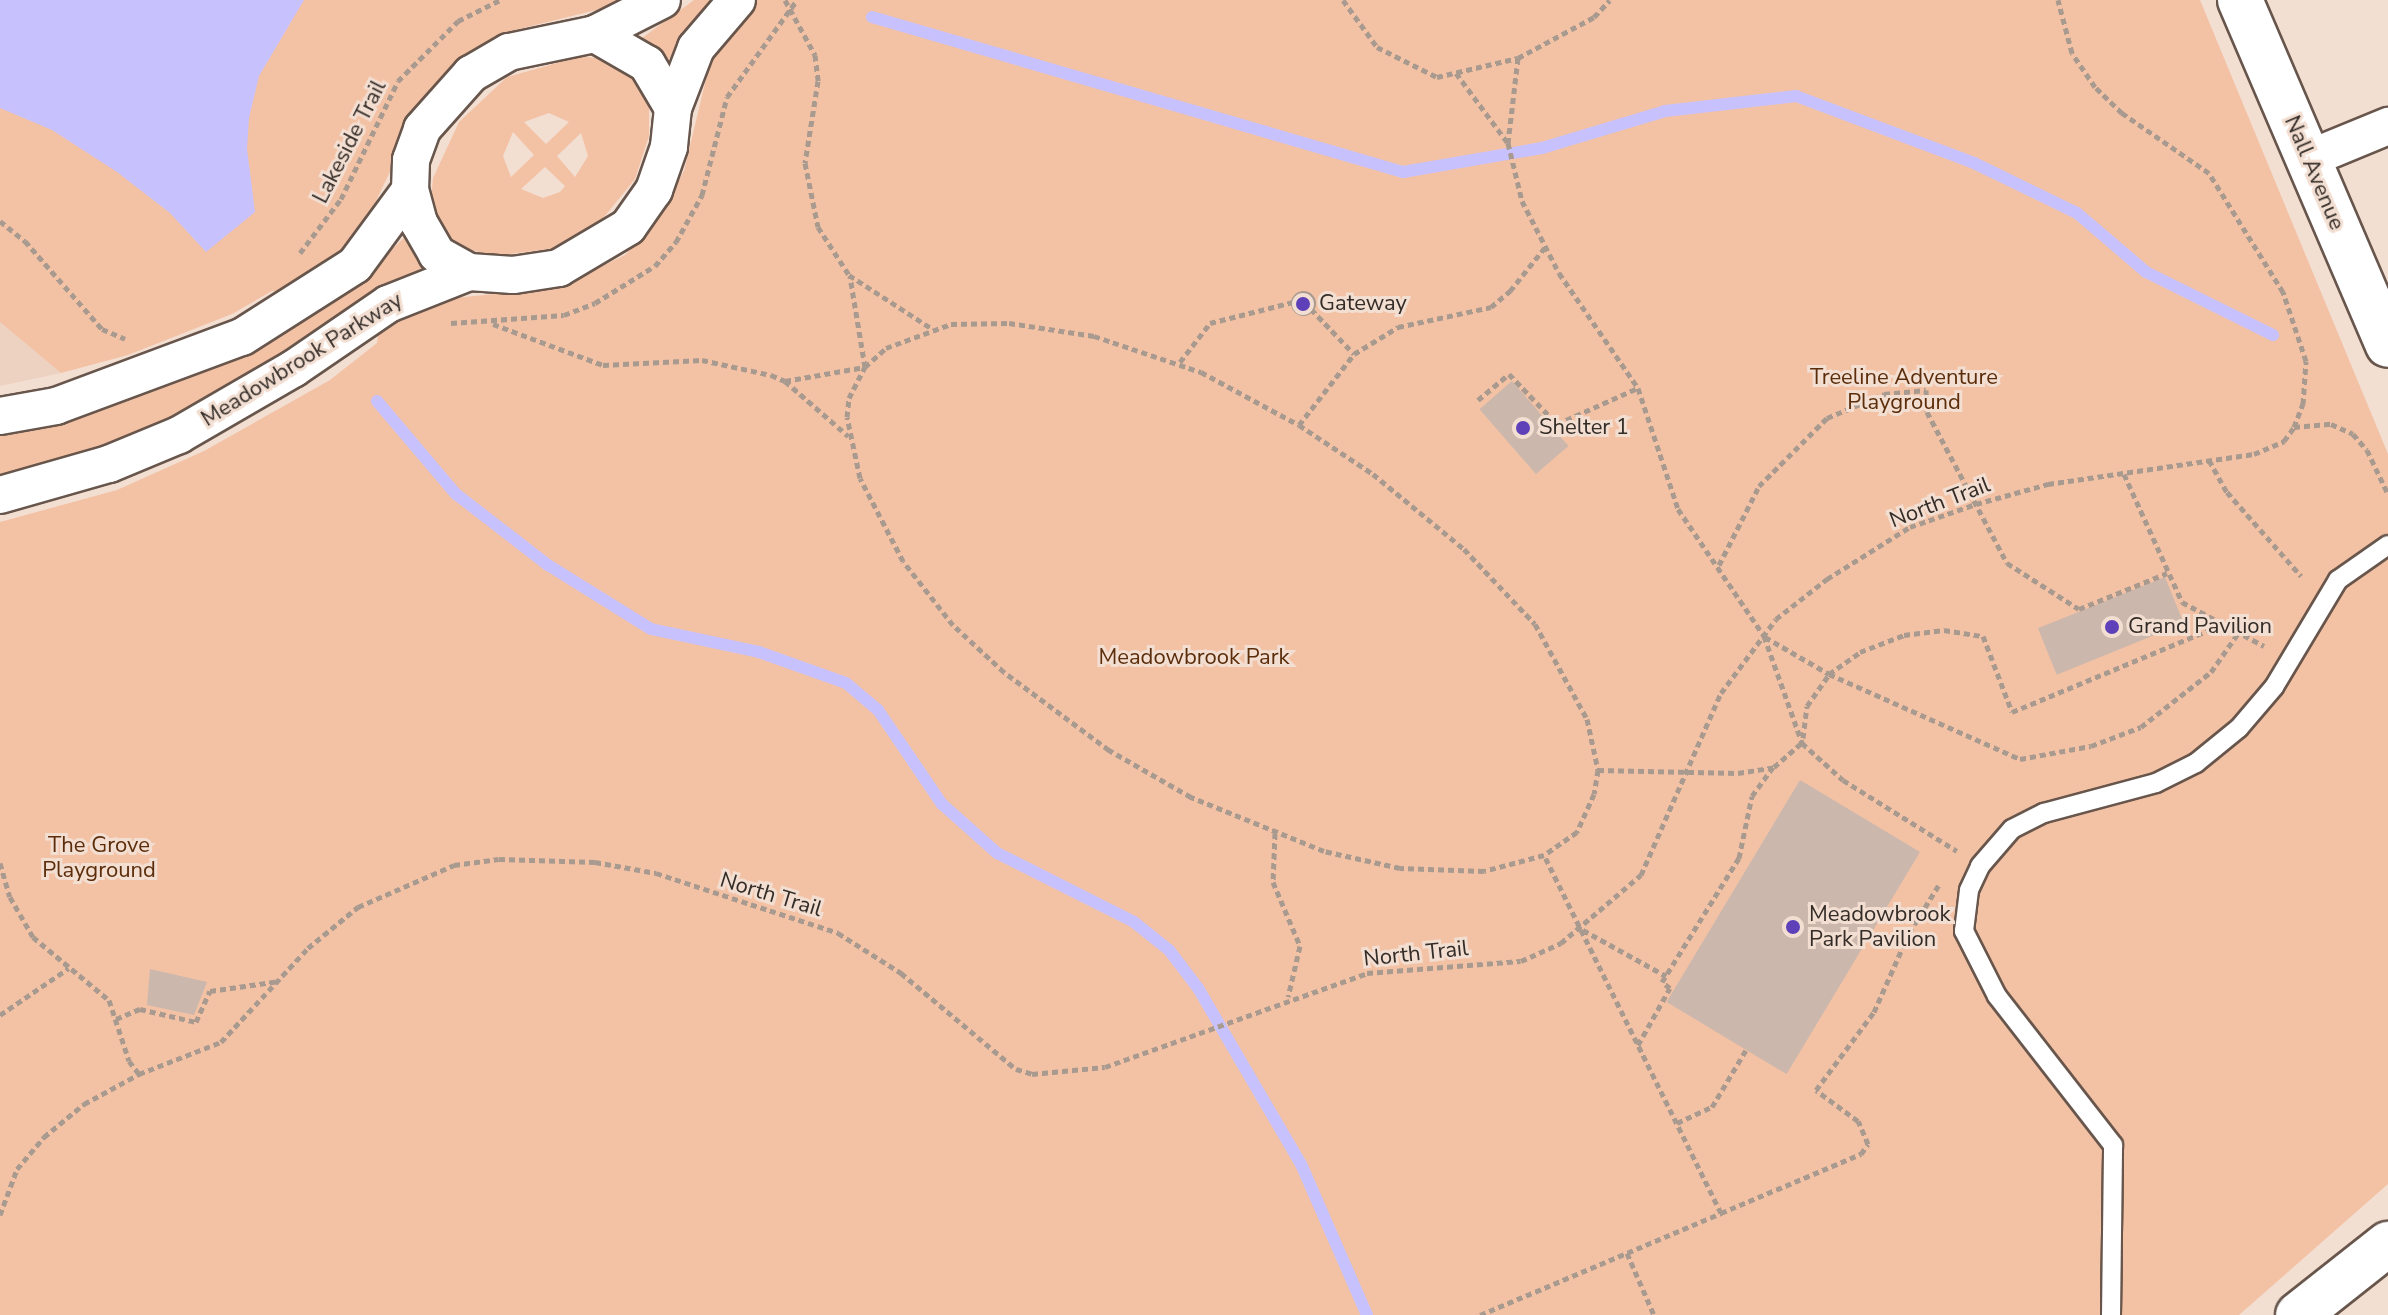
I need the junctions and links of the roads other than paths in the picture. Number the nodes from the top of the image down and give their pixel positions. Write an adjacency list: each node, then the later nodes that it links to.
1 (662, 0): 4 (street, Meadowbrook Parkway)
2 (737, 0): 5 (street, Meadowbrook Parkway)
3 (2240, 0): 7 (main road, Nall Avenue)
4 (595, 34): 5 (street); 8 (street, Meadowbrook Parkway)
5 (673, 108): 9 (street, Meadowbrook Parkway)
6 (2388, 126): 7 (street)
7 (2308, 159): 10 (main road, Nall Avenue)
8 (410, 190): 9 (street, Meadowbrook Parkway); 11 (street, Meadowbrook Parkway)
9 (469, 272): 12 (street, Meadowbrook Parkway)
10 (2388, 345)
11 (0, 416)
12 (0, 495)
13 (2388, 545): 15 (lane)
14 (2388, 1244): 16 (main road)
15 (2111, 1315)
16 (2298, 1315)

